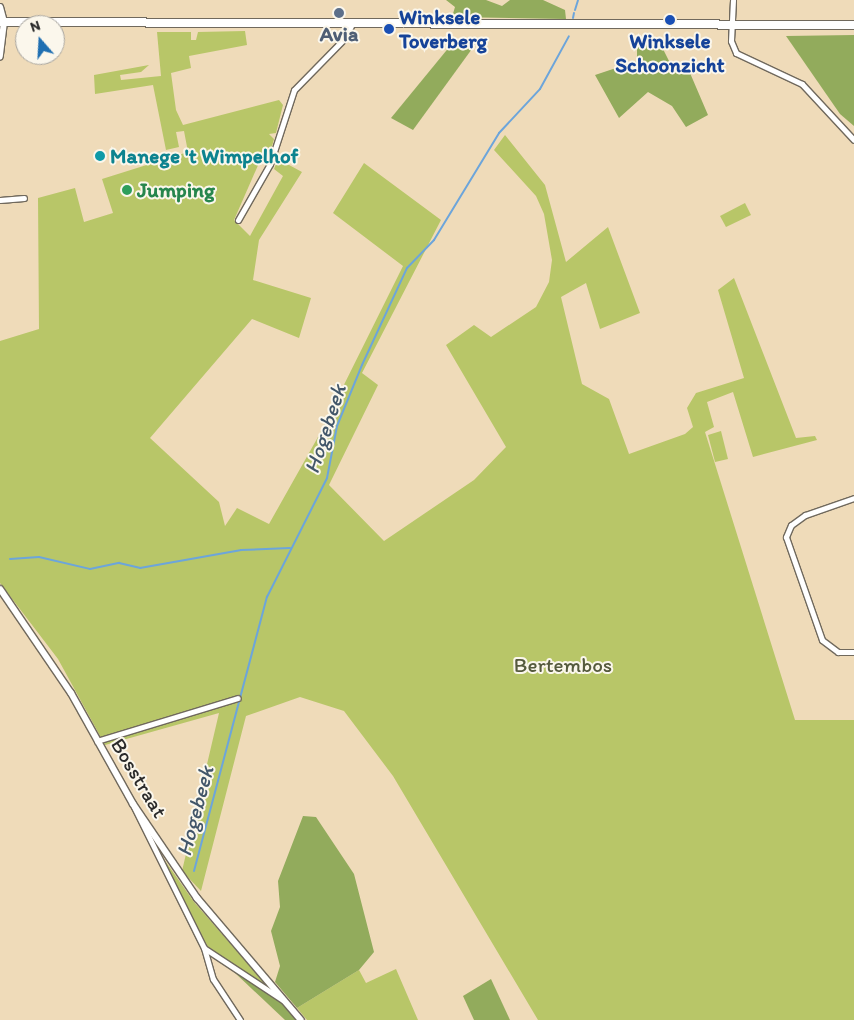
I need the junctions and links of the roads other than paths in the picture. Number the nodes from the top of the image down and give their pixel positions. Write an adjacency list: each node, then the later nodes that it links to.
1 (733, 0): 5 (street)
2 (0, 7): 3 (street)
3 (2, 22): 4 (main road); 7 (street)
4 (352, 24): 5 (main road); 11 (street)
5 (731, 25): 6 (main road); 8 (street)
6 (854, 25)
7 (0, 57)
8 (854, 140)
9 (24, 198): 10 (street)
10 (0, 200)
11 (238, 220)
12 (854, 498): 14 (street)
13 (0, 589): 16 (street, Bosstraat)
14 (854, 652)
15 (238, 698): 16 (street)
16 (98, 741): 17 (street, Bosstraat)
17 (133, 804): 18 (street); 19 (street, Bosstraat)
18 (204, 948): 19 (street); 20 (street)
19 (283, 1000): 21 (street, Bosstraat)
20 (240, 1020)
21 (301, 1020)

